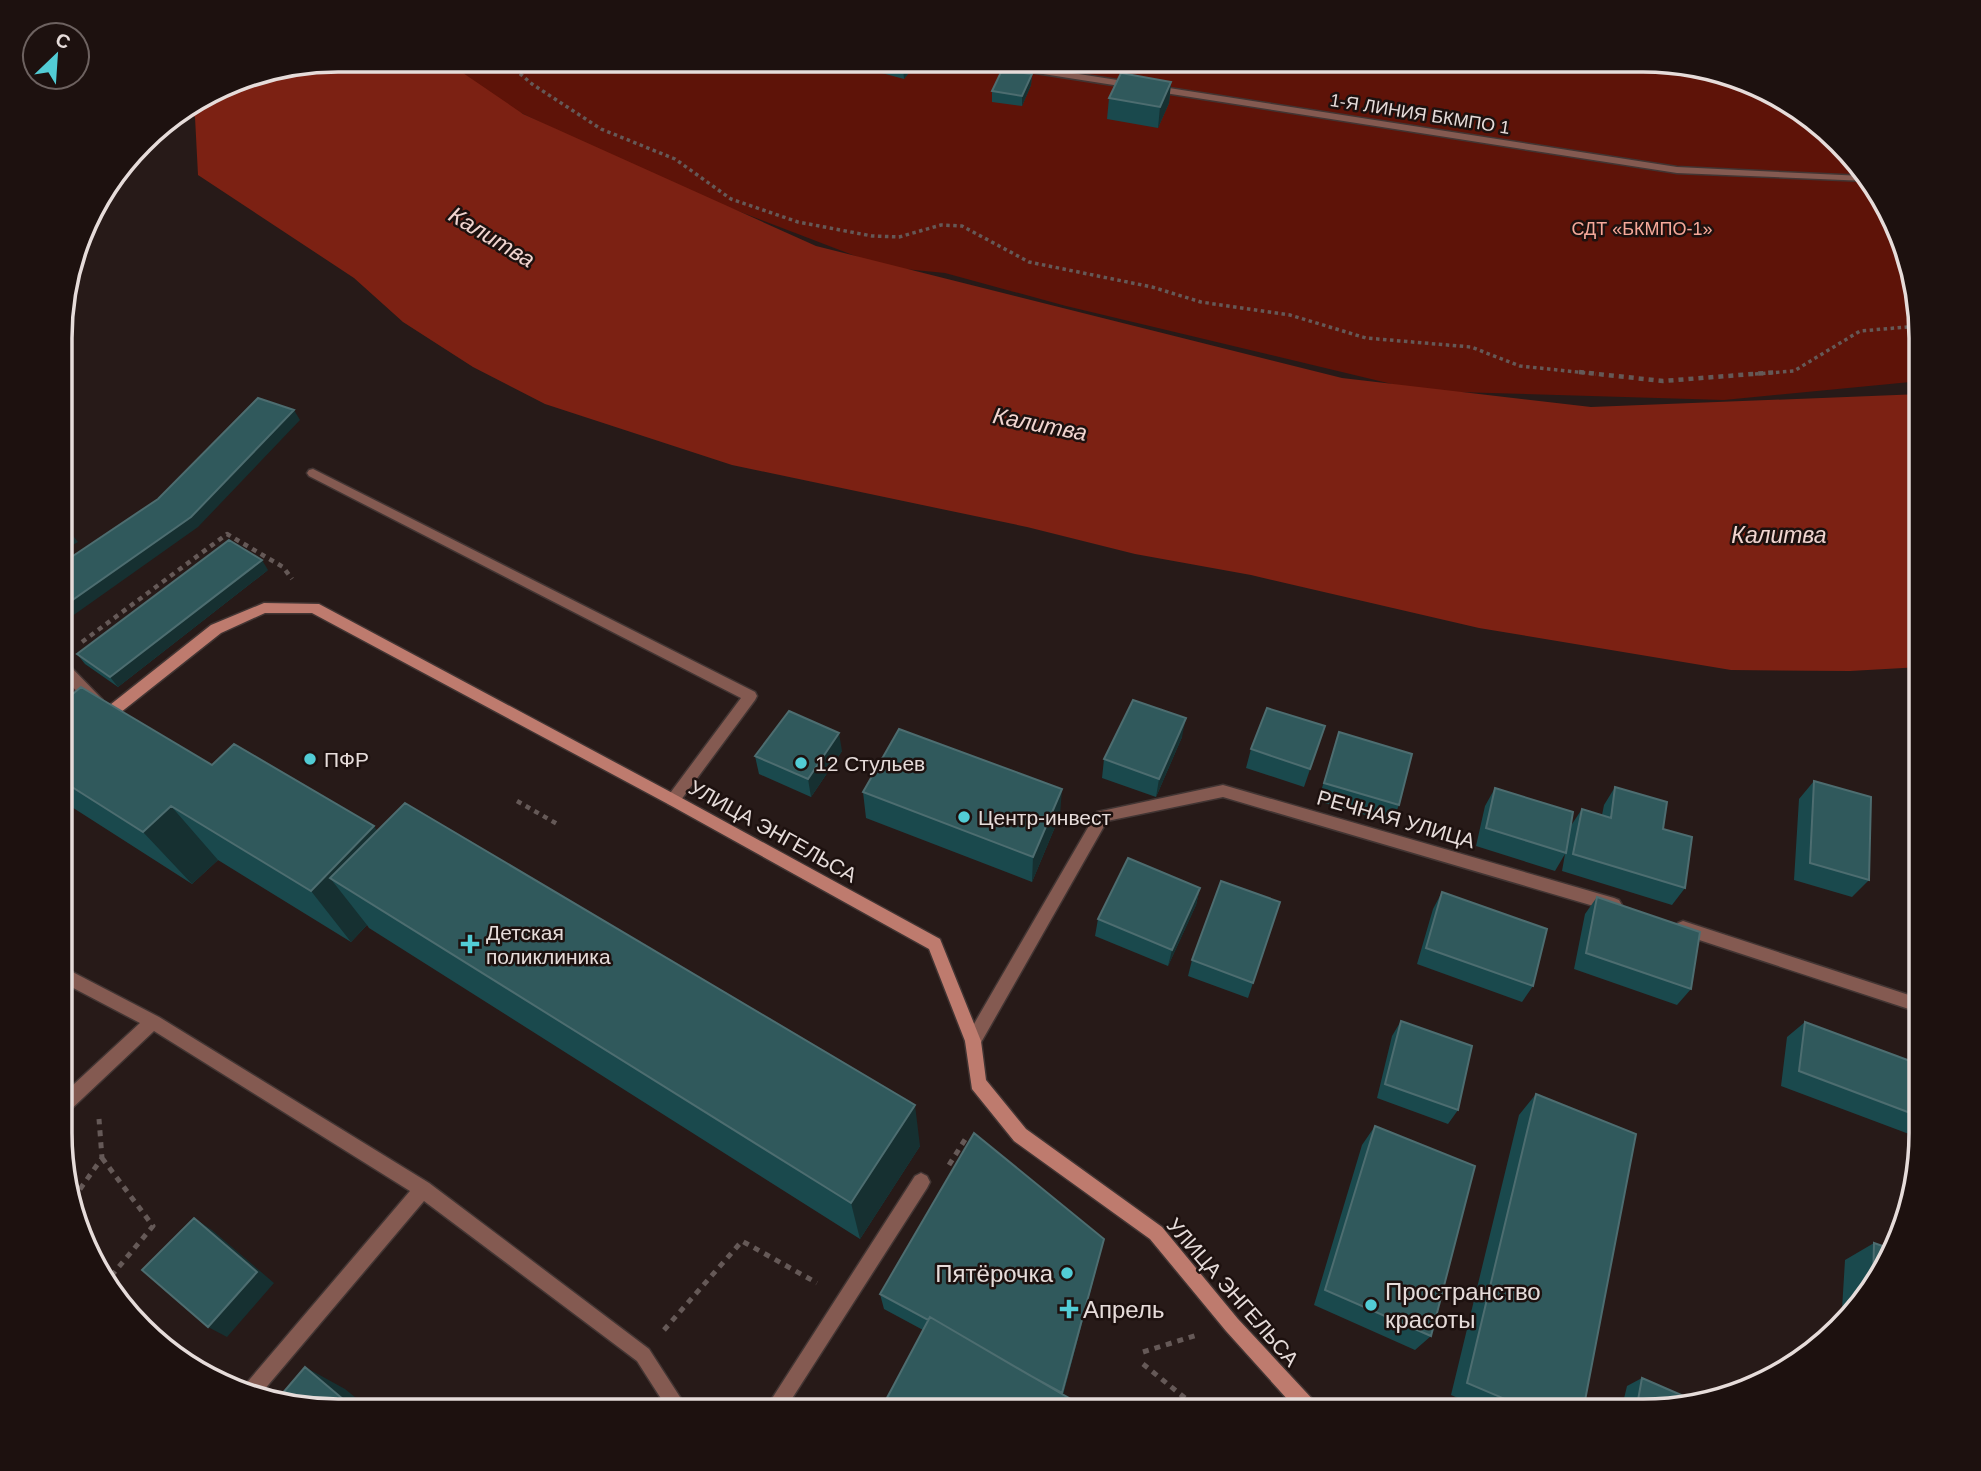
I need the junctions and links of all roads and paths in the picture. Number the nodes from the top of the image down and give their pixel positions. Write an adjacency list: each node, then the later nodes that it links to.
1 (519, 72): 4 (path)
2 (1049, 72): 3 (street, 1-Я ЛИНИЯ БКМПО 1)
3 (1856, 179)
4 (1909, 327)
5 (313, 473): 11 (street)
6 (314, 608): 7 (path); 9 (street, УЛИЦА ЭНГЕЛЬСА); 11 (street, УЛИЦА ЭНГЕЛЬСА)
7 (72, 649)
8 (72, 677): 9 (street)
9 (108, 713): 10 (street, УЛИЦА ЭНГЕЛЬСА)
10 (88, 731)
11 (673, 800): 19 (street, УЛИЦА ЭНГЕЛЬСА)
12 (517, 801): 13 (path)
13 (559, 825)
14 (1632, 911): 19 (street, РЕЧНАЯ УЛИЦА)
15 (1672, 924): 17 (street)
16 (72, 979): 18 (street)
17 (1909, 1002)
18 (153, 1022): 20 (street); 24 (street)
19 (973, 1041): 34 (street, УЛИЦА ЭНГЕЛЬСА)
20 (95, 1077): 21 (street); 22 (path)
21 (72, 1097)
22 (102, 1158): 25 (path); 26 (path)
23 (921, 1182): 27 (street)
24 (423, 1189): 28 (street); 30 (street)
25 (78, 1191)
26 (112, 1275)
27 (846, 1299): 28 (path); 32 (street)
28 (643, 1355): 31 (street)
29 (1143, 1364): 33 (path)
30 (255, 1386)
31 (672, 1399)
32 (781, 1399)
33 (1186, 1399)
34 (1299, 1399)

